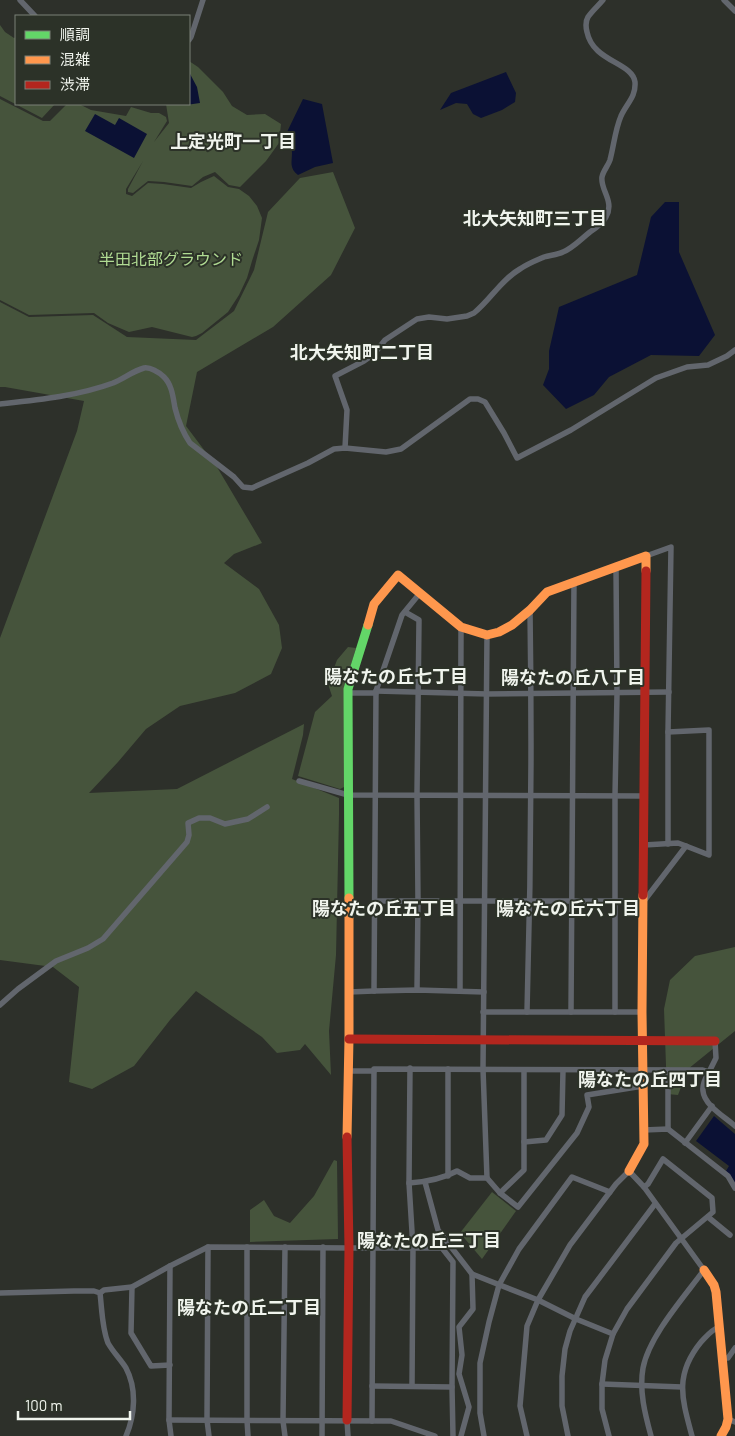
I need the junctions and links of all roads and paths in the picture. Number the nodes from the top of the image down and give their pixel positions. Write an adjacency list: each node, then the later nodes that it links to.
1 (20, 0): 6 (street)
2 (203, 0): 7 (street)
3 (602, 0): 10 (street)
4 (724, 0): 5 (street)
5 (735, 11)
6 (35, 15)
7 (190, 38)
8 (735, 350): 10 (street)
9 (0, 404): 10 (street)
10 (345, 448)
11 (646, 556): 12 (street); 20 (street); 28 (street)
12 (616, 567): 13 (street); 27 (street)
13 (574, 582): 15 (street); 26 (street)
14 (420, 593): 16 (street); 17 (street); 21 (street)
15 (530, 610): 18 (street); 25 (street)
16 (405, 612): 19 (street); 22 (street)
17 (461, 627): 18 (street); 23 (street)
18 (487, 635): 24 (street)
19 (376, 692): 21 (street); 22 (street); 36 (street)
20 (669, 692): 28 (street); 29 (street)
21 (348, 693): 32 (street)
22 (418, 693): 23 (street); 31 (street)
23 (460, 693): 24 (street); 33 (street)
24 (487, 694): 25 (street); 34 (street)
25 (531, 694): 26 (street); 35 (street)
26 (574, 694): 27 (street); 37 (street)
27 (617, 694): 28 (street); 38 (street)
28 (645, 694): 39 (street)
29 (668, 732): 41 (street); 43 (street)
30 (299, 781): 32 (street)
31 (417, 794): 33 (street); 36 (street); 47 (street)
32 (348, 795): 36 (street); 55 (street)
33 (460, 795): 34 (street); 44 (street)
34 (486, 795): 35 (street); 45 (street)
35 (530, 795): 37 (street); 48 (street)
36 (375, 796): 46 (street)
37 (572, 796): 38 (street); 49 (street)
38 (615, 796): 39 (street); 50 (street)
39 (644, 796): 42 (street)
40 (267, 807): 57 (street)
41 (668, 844): 42 (street); 43 (street)
42 (644, 845): 51 (street)
43 (686, 846): 51 (street)
44 (460, 900): 45 (street); 47 (street); 54 (street)
45 (486, 900): 48 (street); 56 (street)
46 (376, 901): 47 (street); 53 (street)
47 (418, 901): 52 (street)
48 (530, 901): 49 (street); 59 (street)
49 (572, 901): 50 (street); 60 (street)
50 (614, 901): 51 (street); 61 (street)
51 (644, 901): 62 (street)
52 (417, 990): 53 (street); 54 (street)
53 (374, 991): 55 (street)
54 (460, 991): 56 (street)
55 (349, 992): 63 (street)
56 (484, 992): 58 (street)
57 (0, 1005)
58 (484, 1012): 59 (street); 64 (street)
59 (527, 1012): 60 (street)
60 (571, 1012): 61 (street)
61 (615, 1012): 62 (street)
62 (642, 1012): 65 (street)
63 (349, 1039): 64 (street); 74 (street)
64 (483, 1039): 65 (street); 69 (street)
65 (642, 1040): 66 (street); 72 (street)
66 (715, 1041): 76 (street)
67 (410, 1068): 68 (street); 75 (street); 88 (street)
68 (448, 1069): 69 (street); 85 (street)
69 (483, 1069): 70 (street); 86 (street)
70 (524, 1070): 71 (street); 82 (street)
71 (563, 1070): 72 (street); 82 (street)
72 (643, 1070): 73 (street); 77 (street)
73 (668, 1070): 76 (street); 80 (street)
74 (348, 1071): 75 (street); 101 (street)
75 (374, 1071): 102 (street)
76 (709, 1072): 78 (street)
77 (643, 1086): 81 (street); 92 (street)
78 (712, 1106): 79 (street); 83 (street)
79 (735, 1126)
80 (668, 1129): 81 (street); 83 (street)
81 (644, 1130): 84 (street)
82 (524, 1142): 92 (street)
83 (685, 1143): 90 (street)
84 (629, 1171): 89 (street); 91 (street)
85 (448, 1176): 86 (street); 87 (street)
86 (487, 1178): 92 (street)
87 (425, 1182): 88 (street); 106 (street)
88 (409, 1184): 103 (street)
89 (644, 1187): 93 (street); 94 (street)
90 (735, 1188)
91 (610, 1192): 107 (street); 111 (street)
92 (500, 1193)
93 (655, 1204): 96 (street); 112 (street)
94 (708, 1217): 95 (street); 96 (street)
95 (730, 1234)
96 (682, 1240): 105 (street); 114 (street)
97 (208, 1247): 98 (street); 104 (street); 126 (street)
98 (247, 1247): 99 (street); 127 (street)
99 (285, 1247): 100 (street); 132 (street)
100 (323, 1247): 101 (street); 128 (street)
101 (349, 1248): 102 (street); 129 (street)
102 (373, 1248): 103 (street); 120 (street)
103 (413, 1248): 121 (street); 123 (street)
104 (170, 1266): 108 (street); 118 (street)
105 (704, 1270): 113 (street); 122 (street)
106 (472, 1274): 107 (street); 142 (street)
107 (499, 1285): 111 (street); 143 (street)
108 (132, 1288): 110 (street); 118 (street)
109 (0, 1293): 110 (street)
110 (100, 1293): 133 (street)
111 (538, 1300): 112 (street); 144 (street)
112 (576, 1319): 114 (street); 145 (street)
113 (719, 1327): 116 (street); 124 (street)
114 (613, 1334): 119 (street)
115 (735, 1348): 116 (street)
116 (725, 1358): 117 (street); 131 (street)
117 (735, 1360)
118 (170, 1365): 125 (street)
119 (602, 1384): 122 (street); 146 (street)
120 (372, 1386): 121 (street); 130 (street)
121 (412, 1386): 123 (street)
122 (642, 1386): 124 (street); 147 (street)
123 (452, 1387): 141 (street)
124 (682, 1387): 148 (street)
125 (169, 1420): 126 (street); 134 (street)
126 (207, 1420): 127 (street); 135 (street)
127 (247, 1420): 132 (street); 136 (street)
128 (322, 1420): 129 (street); 132 (street); 138 (street)
129 (347, 1420): 130 (street); 139 (street)
130 (372, 1420): 140 (street)
131 (731, 1420): 149 (street)
132 (283, 1421): 137 (street)
133 (126, 1436)
134 (171, 1436)
135 (209, 1436)
136 (248, 1436)
137 (285, 1436)
138 (322, 1436)
139 (348, 1436)
140 (435, 1436)
141 (453, 1436)
142 (461, 1436)
143 (484, 1436)
144 (527, 1436)
145 (568, 1436)
146 (609, 1436)
147 (651, 1436)
148 (692, 1436)
149 (721, 1436)

